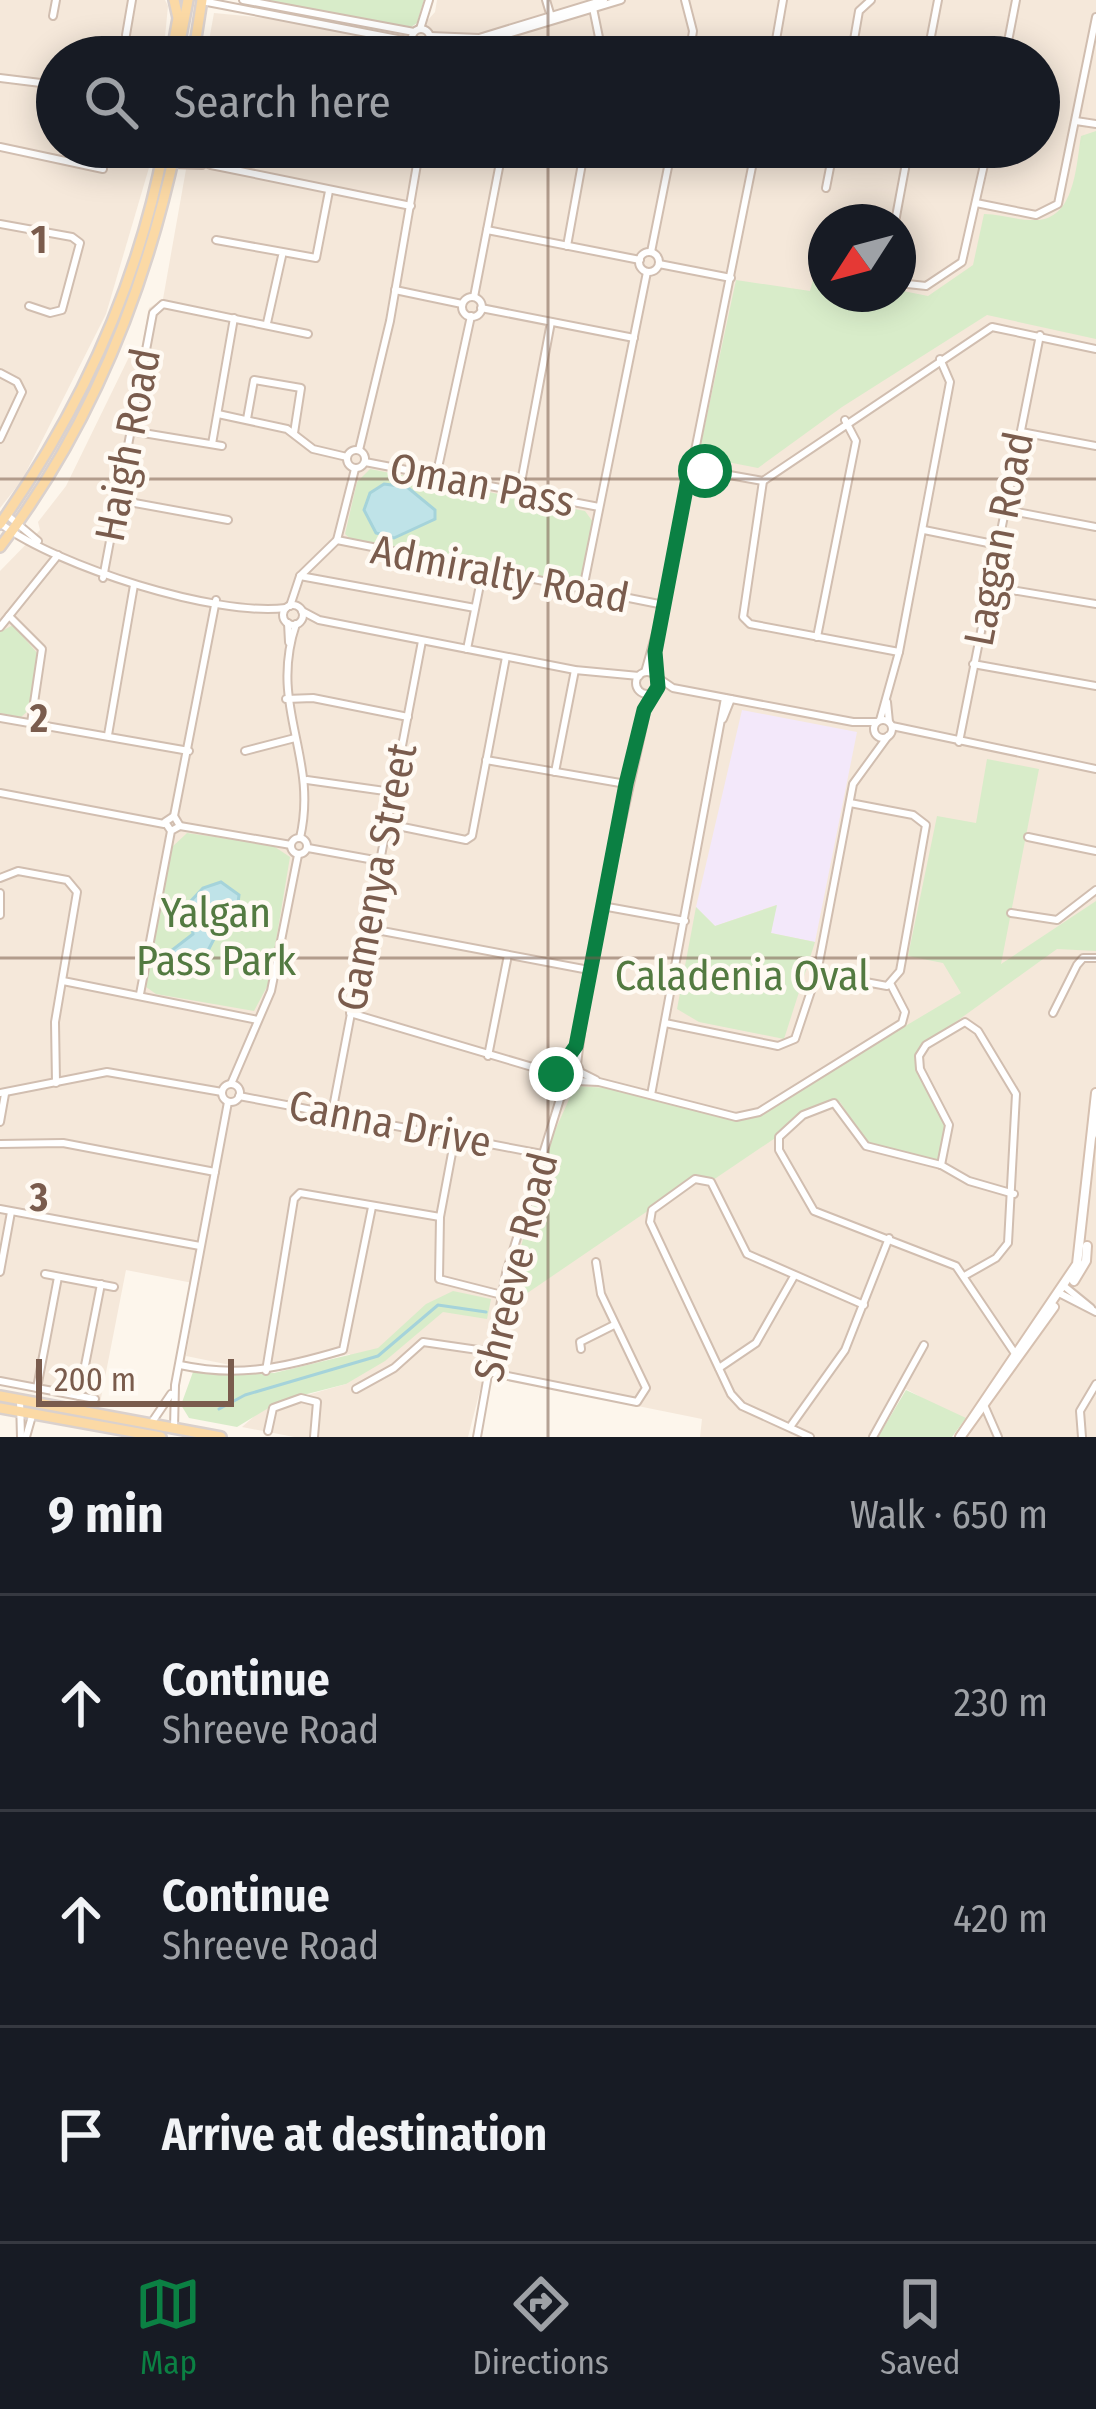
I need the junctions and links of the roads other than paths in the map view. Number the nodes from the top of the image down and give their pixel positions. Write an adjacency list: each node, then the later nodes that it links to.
1 (56, 0): 17 (street)
2 (132, 0): 21 (street)
3 (174, 0): 22 (main road)
4 (188, 0): 23 (main road)
5 (201, 0): 24 (main road); 25 (street)
6 (243, 0): 26 (street)
7 (546, 0): 19 (street)
8 (604, 0): 16 (street)
9 (621, 0): 16 (street)
10 (685, 0): 31 (street)
11 (783, 0): 32 (street)
12 (871, 0): 33 (street)
13 (938, 0): 34 (street)
14 (1016, 0): 35 (street)
15 (428, 4): 27 (street)
16 (592, 6): 19 (street); 30 (street)
17 (53, 16)
18 (1096, 17): 38 (street)
19 (552, 18): 20 (street)
20 (503, 33): 28 (street); 29 (street)
21 (126, 35)
22 (176, 36)
23 (179, 36)
24 (196, 36)
25 (410, 36)
26 (413, 36)
27 (422, 36)
28 (488, 36)
29 (504, 36)
30 (598, 36)
31 (691, 36)
32 (777, 36)
33 (855, 36)
34 (930, 36)
35 (1009, 36)
36 (0, 78): 37 (street)
37 (36, 82)
38 (1076, 121): 39 (street); 57 (street)
39 (1096, 124)
40 (0, 147): 41 (street)
41 (36, 155)
42 (94, 168): 54 (street)
43 (165, 168): 108 (main road)
44 (165, 168): 109 (main road)
45 (225, 168): 56 (street)
46 (416, 168): 59 (street)
47 (499, 168): 61 (street)
48 (581, 168): 63 (street)
49 (668, 168): 64 (street)
50 (752, 168): 69 (street)
51 (830, 168): 55 (street)
52 (905, 168): 58 (street)
53 (984, 168): 57 (street)
54 (103, 170)
55 (826, 188)
56 (329, 190): 59 (street); 65 (street)
57 (976, 203): 70 (street)
58 (898, 204)
59 (411, 206): 71 (street)
60 (0, 224): 74 (street)
61 (487, 230): 63 (street); 72 (street)
62 (216, 240): 65 (street)
63 (566, 245): 66 (street)
64 (651, 252): 66 (street); 67 (street)
65 (283, 255): 79 (street)
66 (640, 260): 68 (street)
67 (659, 264): 68 (street); 69 (street)
68 (647, 272): 82 (street)
69 (731, 278): 99 (street)
70 (916, 285)
71 (395, 290): 73 (street); 96 (street)
72 (474, 297): 73 (street); 75 (street)
73 (462, 304): 76 (street)
74 (29, 306)
75 (481, 308): 76 (street); 78 (street)
76 (471, 316): 101 (street)
77 (234, 317): 79 (street); 86 (street); 89 (street, Haigh Road)
78 (551, 322): 82 (street); 103 (street)
79 (267, 323): 80 (street)
80 (308, 334)
81 (1040, 335): 83 (street); 84 (street); 90 (street, Laggan Road)
82 (634, 338): 105 (street)
83 (1096, 349)
84 (940, 359): 88 (street); 111 (street)
85 (0, 373): 92 (street)
86 (218, 414): 87 (street, Oman Pass); 93 (street)
87 (247, 419): 91 (street, Oman Pass); 91 (street)
88 (845, 420): 102 (street); 132 (street)
89 (131, 431): 93 (street); 104 (street, Haigh Road)
90 (1021, 432): 95 (street); 106 (street, Laggan Road)
91 (293, 435): 97 (street, Oman Pass)
92 (0, 439)
93 (212, 444): 94 (street)
94 (222, 446)
95 (1096, 446)
96 (359, 450): 97 (street); 98 (street)
97 (347, 457): 100 (street)
98 (365, 462): 100 (street); 101 (street, Oman Pass)
99 (690, 468): 102 (street); 124 (street)
100 (355, 469): 112 (street)
101 (436, 477): 103 (street, Oman Pass)
102 (763, 481): 132 (street)
103 (518, 493): 105 (street, Oman Pass)
104 (118, 500): 107 (street); 118 (street, Haigh Road)
105 (599, 507): 121 (street)
106 (1006, 510): 110 (street); 113 (street, Laggan Road)
107 (228, 520)
108 (2, 521): 109 (street)
109 (15, 527): 114 (main road); 115 (street)
110 (1096, 527)
111 (924, 530): 113 (street); 135 (street)
112 (337, 539): 116 (street, Admiralty Road); 117 (street)
113 (998, 545): 120 (street, Laggan Road)
114 (0, 547)
115 (58, 555): 118 (street); 128 (street)
116 (483, 570): 121 (street, Admiralty Road); 126 (street)
117 (300, 576): 125 (street); 126 (street)
118 (104, 578): 119 (street)
119 (134, 585): 122 (street); 152 (street)
120 (992, 587): 123 (street); 137 (street, Laggan Road)
121 (583, 590): 124 (street, Admiralty Road)
122 (216, 600): 127 (street); 155 (street)
123 (1096, 604)
124 (664, 605): 139 (street)
125 (294, 608): 127 (street); 129 (street); 130 (street); 130 (street)
126 (475, 608): 134 (street)
127 (259, 609): 130 (street)
128 (9, 616): 131 (street); 149 (street)
129 (319, 620): 130 (street); 133 (street)
130 (292, 622): 145 (street)
131 (0, 627)
132 (818, 637): 135 (street)
133 (422, 640): 134 (street); 146 (street, Gamenya Street)
134 (467, 649): 136 (street)
135 (899, 652): 150 (street)
136 (506, 657): 138 (street); 158 (street)
137 (974, 664): 141 (street); 154 (street, Laggan Road)
138 (575, 670): 140 (street); 160 (street)
139 (649, 675): 140 (street); 142 (street); 143 (street); 143 (street)
140 (621, 677): 143 (street)
141 (1096, 686)
142 (673, 688): 143 (street); 144 (street)
143 (646, 691): 162 (street)
144 (728, 698): 148 (street); 184 (street)
145 (286, 699): 146 (street); 153 (street)
146 (409, 717): 163 (street, Gamenya Street)
147 (0, 718): 149 (street)
148 (853, 722): 150 (street); 151 (street)
149 (31, 723): 152 (street)
150 (886, 727): 151 (street); 151 (street); 154 (street); 157 (street)
151 (876, 734): 157 (street)
152 (108, 736): 155 (street)
153 (295, 737): 156 (street); 161 (street)
154 (958, 742): 159 (street)
155 (189, 751): 166 (street)
156 (245, 751)
157 (876, 753): 165 (street)
158 (486, 760): 160 (street); 167 (street)
159 (1096, 769)
160 (555, 772): 162 (street)
161 (307, 780): 163 (street); 171 (street)
162 (626, 784): 181 (street)
163 (393, 793): 167 (street, Gamenya Street)
164 (0, 794): 169 (street)
165 (850, 803): 189 (street); 191 (street)
166 (174, 816): 168 (street); 169 (street)
167 (388, 824): 176 (street, Gamenya Street)
168 (180, 826): 169 (street); 172 (street)
169 (168, 828): 192 (street)
170 (1028, 837): 174 (street)
171 (300, 838): 172 (street); 173 (street)
172 (291, 845): 175 (street)
173 (308, 848): 175 (street); 176 (street)
174 (1096, 851)
175 (298, 854): 195 (street)
176 (380, 861): 185 (street, Gamenya Street)
177 (0, 878): 190 (street)
178 (1096, 890): 182 (street)
179 (0, 893): 180 (street)
180 (1, 906): 183 (street)
181 (602, 906): 184 (street); 188 (street)
182 (1011, 913)
183 (0, 915)
184 (685, 921): 196 (street)
185 (366, 928): 186 (street); 193 (street, Gamenya Street)
186 (508, 955): 188 (street); 198 (street)
187 (1096, 958): 194 (street)
188 (589, 970): 197 (street)
189 (817, 973): 191 (street); 196 (street)
190 (63, 982): 192 (street); 201 (street)
191 (891, 985): 206 (street)
192 (140, 994): 195 (street)
193 (350, 1013): 198 (street); 210 (street, Gamenya Street)
194 (1053, 1013)
195 (258, 1020): 202 (street)
196 (665, 1023): 206 (street)
197 (576, 1046): 199 (street); 200 (street)
198 (488, 1057): 199 (street)
199 (560, 1070): 200 (street); 200 (street); 208 (street, Shreeve Road)
200 (576, 1076): 206 (street); 208 (street, Shreeve Road)
201 (56, 1083): 203 (street); 204 (street)
202 (231, 1084): 203 (street); 207 (street)
203 (222, 1092): 209 (street)
204 (3, 1093): 212 (street)
205 (1096, 1093): 233 (main road)
206 (651, 1095)
207 (239, 1096): 209 (street); 210 (street, Canna Drive)
208 (560, 1099): 215 (street, Shreeve Road)
209 (228, 1102): 217 (street)
210 (332, 1113): 213 (street, Canna Drive)
211 (1096, 1116): 233 (main road)
212 (0, 1122)
213 (455, 1137): 215 (street, Canna Drive); 222 (street)
214 (0, 1144): 217 (street)
215 (542, 1154): 234 (street, Shreeve Road)
216 (941, 1166): 218 (street); 218 (street); 223 (street)
217 (215, 1172): 224 (street)
218 (1014, 1194): 228 (street)
219 (372, 1207): 222 (street); 244 (street); 244 (street)
220 (0, 1209): 221 (street)
221 (11, 1212): 224 (street); 226 (street)
222 (440, 1217): 234 (street)
223 (889, 1238): 228 (street); 235 (street)
224 (200, 1246): 242 (street)
225 (596, 1262): 237 (street)
226 (0, 1271)
227 (45, 1274): 229 (street)
228 (965, 1275): 241 (street)
229 (58, 1277): 231 (street); 249 (street)
230 (793, 1278): 235 (street); 243 (street); 243 (street)
231 (101, 1285): 232 (street); 252 (street)
232 (114, 1287)
233 (1064, 1291): 236 (street); 241 (main road)
234 (502, 1295): 240 (street, Shreeve Road)
235 (864, 1305): 260 (street)
236 (1094, 1311)
237 (614, 1324): 239 (street); 245 (street)
238 (925, 1345): 269 (street)
239 (581, 1349)
240 (492, 1352): 245 (street, Shreeve Road); 250 (street)
241 (1019, 1352): 256 (main road)
242 (179, 1365): 244 (street); 248 (street)
243 (718, 1368): 260 (street)
244 (266, 1371)
245 (488, 1372): 267 (street, Shreeve Road)
246 (0, 1381): 249 (street)
247 (1096, 1384): 271 (street)
248 (175, 1385): 259 (street); 261 (street)
249 (37, 1388): 252 (street)
250 (356, 1389)
251 (0, 1396): 254 (main road)
252 (80, 1396): 253 (street)
253 (95, 1399)
254 (20, 1400): 255 (main road); 258 (street)
255 (41, 1404): 258 (street); 259 (main road)
256 (983, 1404): 270 (street)
257 (0, 1408): 258 (main road)
258 (28, 1413): 263 (main road); 265 (street)
259 (151, 1423): 261 (main road)
260 (790, 1427): 268 (street)
261 (174, 1428): 266 (main road)
262 (268, 1432): 264 (street)
263 (157, 1436)
264 (313, 1436)
265 (23, 1437)
266 (220, 1437)
267 (477, 1437)
268 (810, 1437)
269 (873, 1437)
270 (998, 1437)
271 (1082, 1437)

